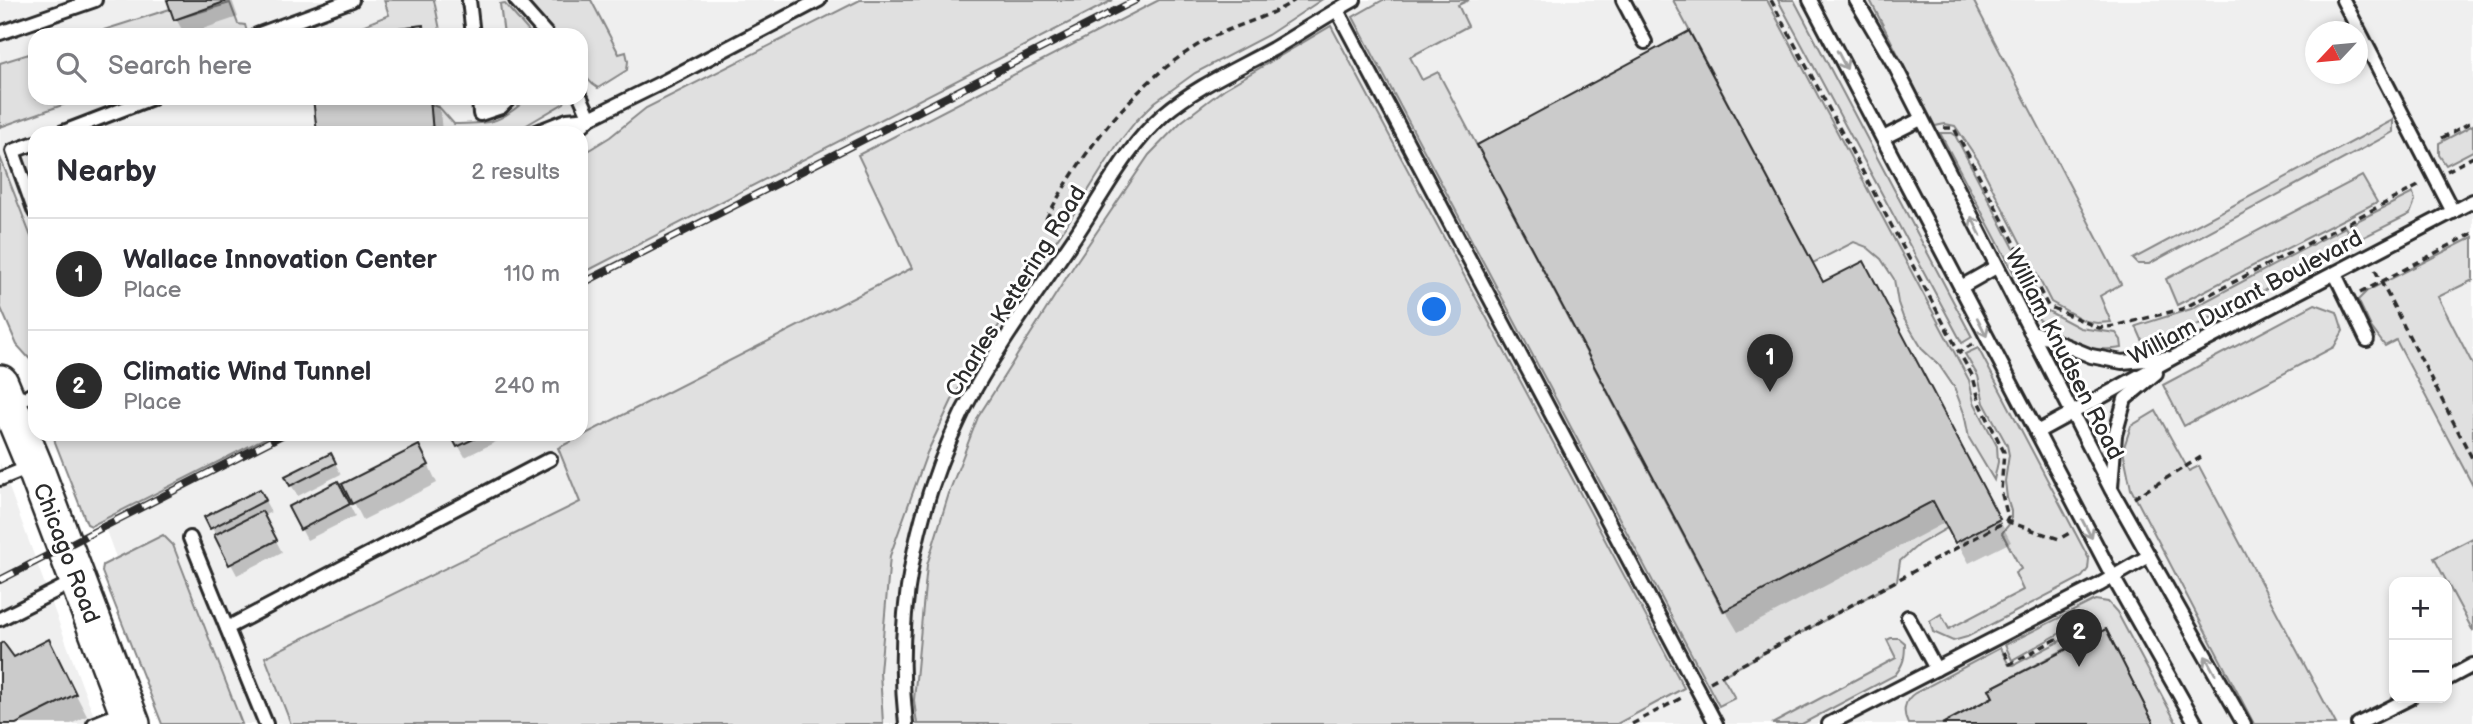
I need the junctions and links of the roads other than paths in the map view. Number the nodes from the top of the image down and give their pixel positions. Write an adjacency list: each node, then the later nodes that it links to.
1 (95, 0): 15 (lane)
2 (352, 0): 12 (lane)
3 (470, 0): 13 (lane)
4 (516, 0): 14 (lane)
5 (819, 0): 21 (lane)
6 (1354, 0): 11 (lane, Charles Kettering Road)
7 (1623, 0): 16 (lane)
8 (1810, 0): 26 (lane, one-way to 26)
9 (1856, 0): 22 (lane, William Knudsen Road)
10 (2343, 0): 30 (lane)
11 (1337, 10): 58 (lane, Charles Kettering Road); 59 (lane)
12 (276, 28)
13 (472, 28)
14 (541, 28)
15 (0, 33)
16 (1645, 42)
17 (134, 105): 23 (lane)
18 (479, 105): 19 (lane)
19 (503, 105)
20 (584, 105): 21 (lane)
21 (590, 118): 24 (lane); 25 (lane)
22 (1921, 119): 26 (lane); 31 (lane, William Knudsen Road, one-way to 22)
23 (79, 126)
24 (552, 126)
25 (581, 126)
26 (1883, 138): 33 (lane)
27 (28, 146): 28 (lane)
28 (28, 193)
29 (2473, 201): 30 (lane, William Durant Boulevard)
30 (2453, 212): 32 (lane, William Durant Boulevard)
31 (1996, 267): 33 (lane); 34 (lane, William Knudsen Road)
32 (2335, 274): 35 (lane); 36 (lane, William Durant Boulevard)
33 (1962, 287): 39 (lane, one-way to 39)
34 (2030, 331): 36 (lane); 38 (lane, William Knudsen Road)
35 (2367, 340)
36 (2174, 357): 38 (lane, William Durant Boulevard); 43 (lane)
37 (12, 406): 41 (main road, Chicago Road)
38 (2072, 412): 39 (lane, William Durant Boulevard); 43 (lane, William Knudsen Road)
39 (2037, 432): 46 (lane, one-way to 46)
40 (550, 459): 50 (lane)
41 (34, 465): 42 (lane); 47 (main road, Chicago Road)
42 (0, 479)
43 (2111, 489): 45 (lane, William Knudsen Road)
44 (190, 538): 50 (lane)
45 (2149, 556): 46 (lane); 62 (lane, William Knudsen Road, one-way to 45)
46 (2113, 577): 52 (lane); 61 (lane)
47 (77, 580): 49 (lane); 55 (main road, Chicago Road)
48 (1908, 617): 52 (lane)
49 (0, 619)
50 (227, 628): 57 (lane)
51 (2473, 665): 53 (lane)
52 (1936, 669): 60 (lane)
53 (2452, 676)
54 (2400, 703): 63 (lane)
55 (129, 717): 56 (lane)
56 (94, 724)
57 (266, 724)
58 (906, 724)
59 (1716, 724)
60 (1829, 724)
61 (2196, 724)
62 (2244, 724)
63 (2358, 724)

